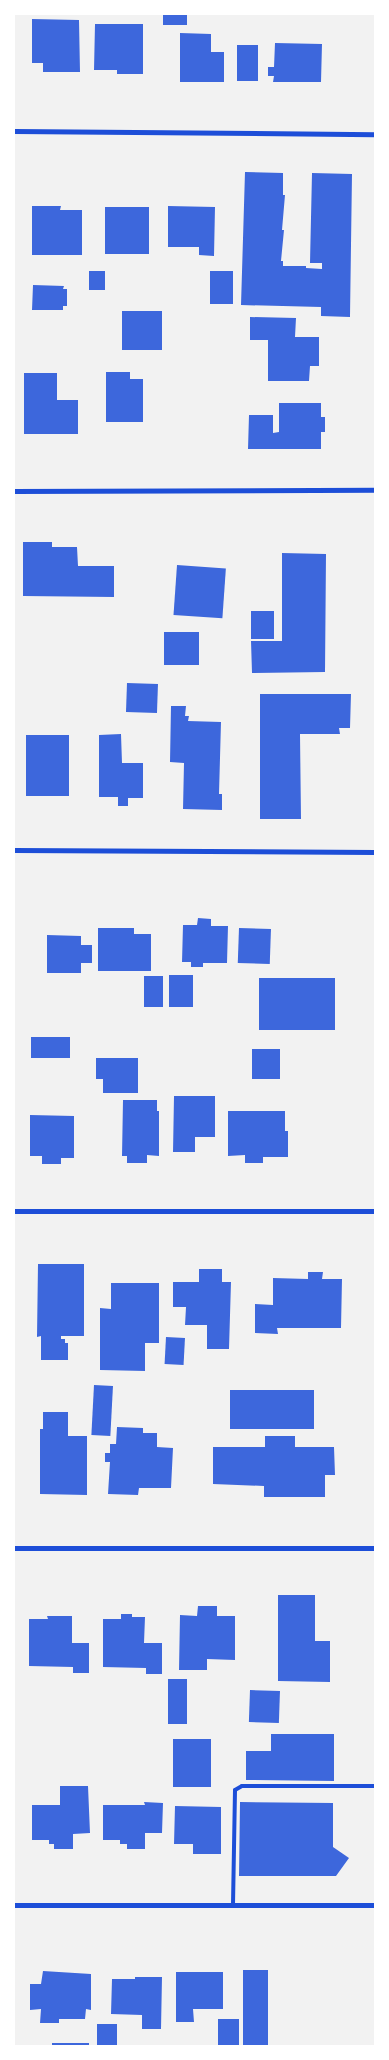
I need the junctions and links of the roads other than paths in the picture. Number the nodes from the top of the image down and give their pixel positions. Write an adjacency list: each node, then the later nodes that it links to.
1 (14, 131): 2 (street)
2 (375, 134)
3 (375, 490): 4 (street)
4 (14, 491)
5 (14, 850): 6 (street)
6 (375, 852)
7 (375, 1210): 8 (street)
8 (14, 1211)
9 (14, 1548): 10 (street)
10 (375, 1548)
11 (375, 1786): 13 (lane)
12 (14, 1905): 13 (street)
13 (233, 1905): 14 (street)
14 (375, 1905)

